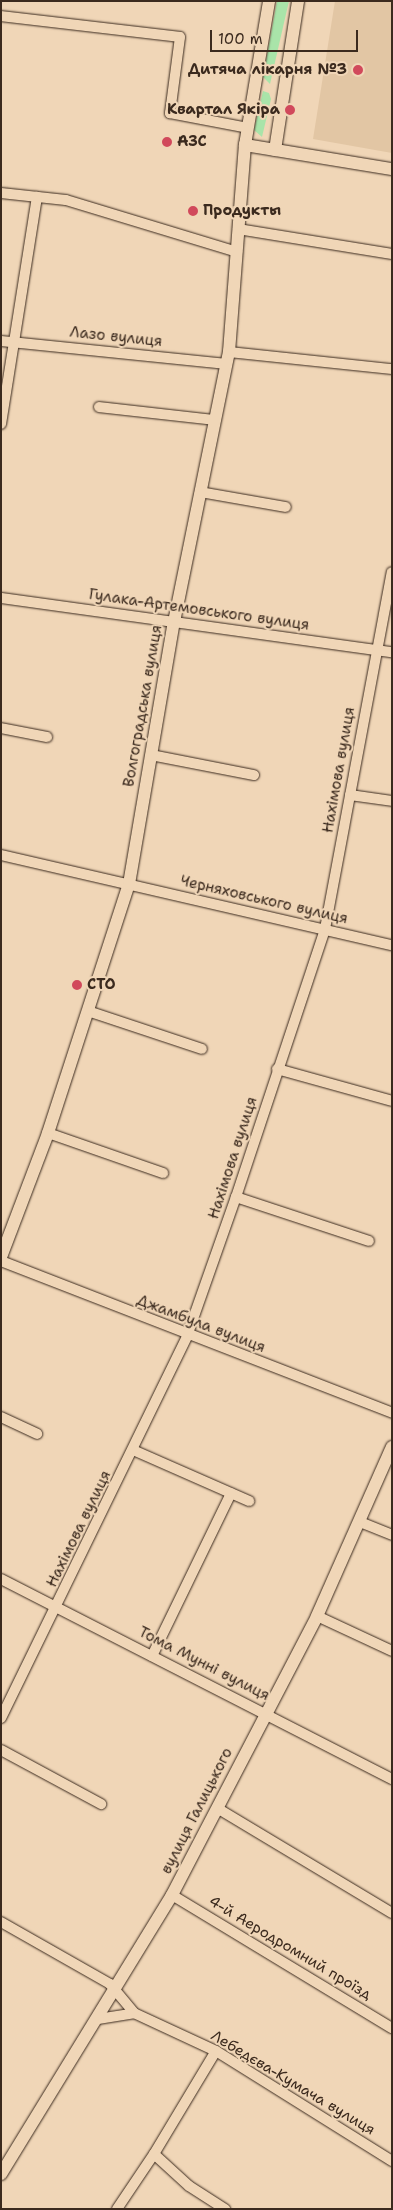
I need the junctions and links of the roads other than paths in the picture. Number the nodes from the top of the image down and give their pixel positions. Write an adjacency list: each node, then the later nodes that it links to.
1 (269, 1): 4 (street, Волгоградська вулиця)
2 (298, 1): 6 (street)
3 (1, 16): 4 (street)
4 (248, 128): 5 (street, Волгоградська вулиця)
5 (246, 145): 6 (street); 10 (street, Волгоградська вулиця)
6 (275, 150): 7 (street)
7 (392, 169)
8 (1, 193): 9 (street)
9 (37, 196): 11 (street); 14 (street)
10 (238, 229): 11 (street, Волгоградська вулиця); 12 (street)
11 (237, 252): 15 (street, Волгоградська вулиця)
12 (392, 254)
13 (1, 341): 14 (street, Лазо вулиця)
14 (14, 342): 15 (street, Лазо вулиця); 19 (street)
15 (228, 358): 16 (street, Лазо вулиця); 18 (street, Волгоградська вулиця)
16 (392, 369)
17 (99, 406): 18 (street)
18 (215, 420): 20 (street, Волгоградська вулиця)
19 (1, 424)
20 (200, 492): 21 (street); 24 (street, Волгоградська вулиця)
21 (286, 507)
22 (392, 572): 25 (street, Нахімова вулиця)
23 (1, 598): 24 (street, Гулака-Артемовського вулиця)
24 (174, 622): 25 (street, Гулака-Артемовського вулиця); 29 (street, Волгоградська вулиця)
25 (376, 650): 26 (street, Гулака-Артемовського вулиця); 31 (street, Нахімова вулиця)
26 (392, 652)
27 (1, 728): 28 (street)
28 (47, 737)
29 (151, 756): 30 (street); 34 (street, Волгоградська вулиця)
30 (254, 774)
31 (350, 795): 32 (street); 35 (street, Нахімова вулиця)
32 (392, 801)
33 (1, 856): 34 (street, Черняховського вулиця)
34 (129, 884): 35 (street, Черняховського вулиця); 37 (street, Волгоградська вулиця)
35 (325, 929): 36 (street, Черняховського вулиця); 39 (street, Нахімова вулиця)
36 (392, 945)
37 (88, 1011): 38 (street); 41 (street, Волгоградська вулиця)
38 (202, 1049)
39 (278, 1070): 40 (street); 43 (street, Нахімова вулиця)
40 (392, 1101)
41 (48, 1133): 42 (street); 45 (street, Волгоградська вулиця)
42 (163, 1174)
43 (236, 1197): 44 (street); 46 (street, Нахімова вулиця)
44 (369, 1242)
45 (1, 1259): 46 (street, Джамбула вулиця)
46 (187, 1336): 47 (street, Джамбула вулиця); 51 (street, Нахімова вулиця)
47 (392, 1413)
48 (1, 1417): 49 (street)
49 (37, 1434)
50 (392, 1448): 54 (street, вулиця Галицького)
51 (133, 1450): 52 (street); 57 (street, Нахімова вулиця)
52 (231, 1493): 53 (street); 60 (street)
53 (249, 1502)
54 (360, 1522): 55 (street); 58 (street, вулиця Галицького)
55 (392, 1535)
56 (1, 1579): 57 (street, Тома Мунні вулиця)
57 (58, 1608): 60 (street, Тома Мунні вулиця); 62 (street, Нахімова вулиця)
58 (317, 1616): 59 (street); 61 (street, вулиця Галицького)
59 (392, 1651)
60 (152, 1656): 61 (street, Тома Мунні вулиця)
61 (266, 1712): 64 (street, Тома Мунні вулиця); 66 (street, вулиця Галицького)
62 (1, 1718)
63 (1, 1750): 65 (street)
64 (392, 1779)
65 (101, 1804)
66 (217, 1808): 67 (street, вулиця Галицького); 68 (street)
67 (172, 1895): 70 (street, вулиця Галицького); 73 (street, 4-й Аеродромний проїзд)
68 (392, 1913)
69 (1, 1922): 70 (street, Лебедєва-Кумача вулиця)
70 (115, 1993): 71 (street, Лебедєва-Кумача вулиця); 72 (street, вулиця Галицького)
71 (134, 2012): 72 (street); 74 (street, Лебедєва-Кумача вулиця)
72 (98, 2019): 77 (street, вулиця Галицького)
73 (392, 2028)
74 (216, 2051): 75 (street); 76 (street, Лебедєва-Кумача вулиця)
75 (154, 2154): 78 (street); 79 (street)
76 (392, 2161)
77 (1, 2174)
78 (117, 2209)
79 (225, 2209)

